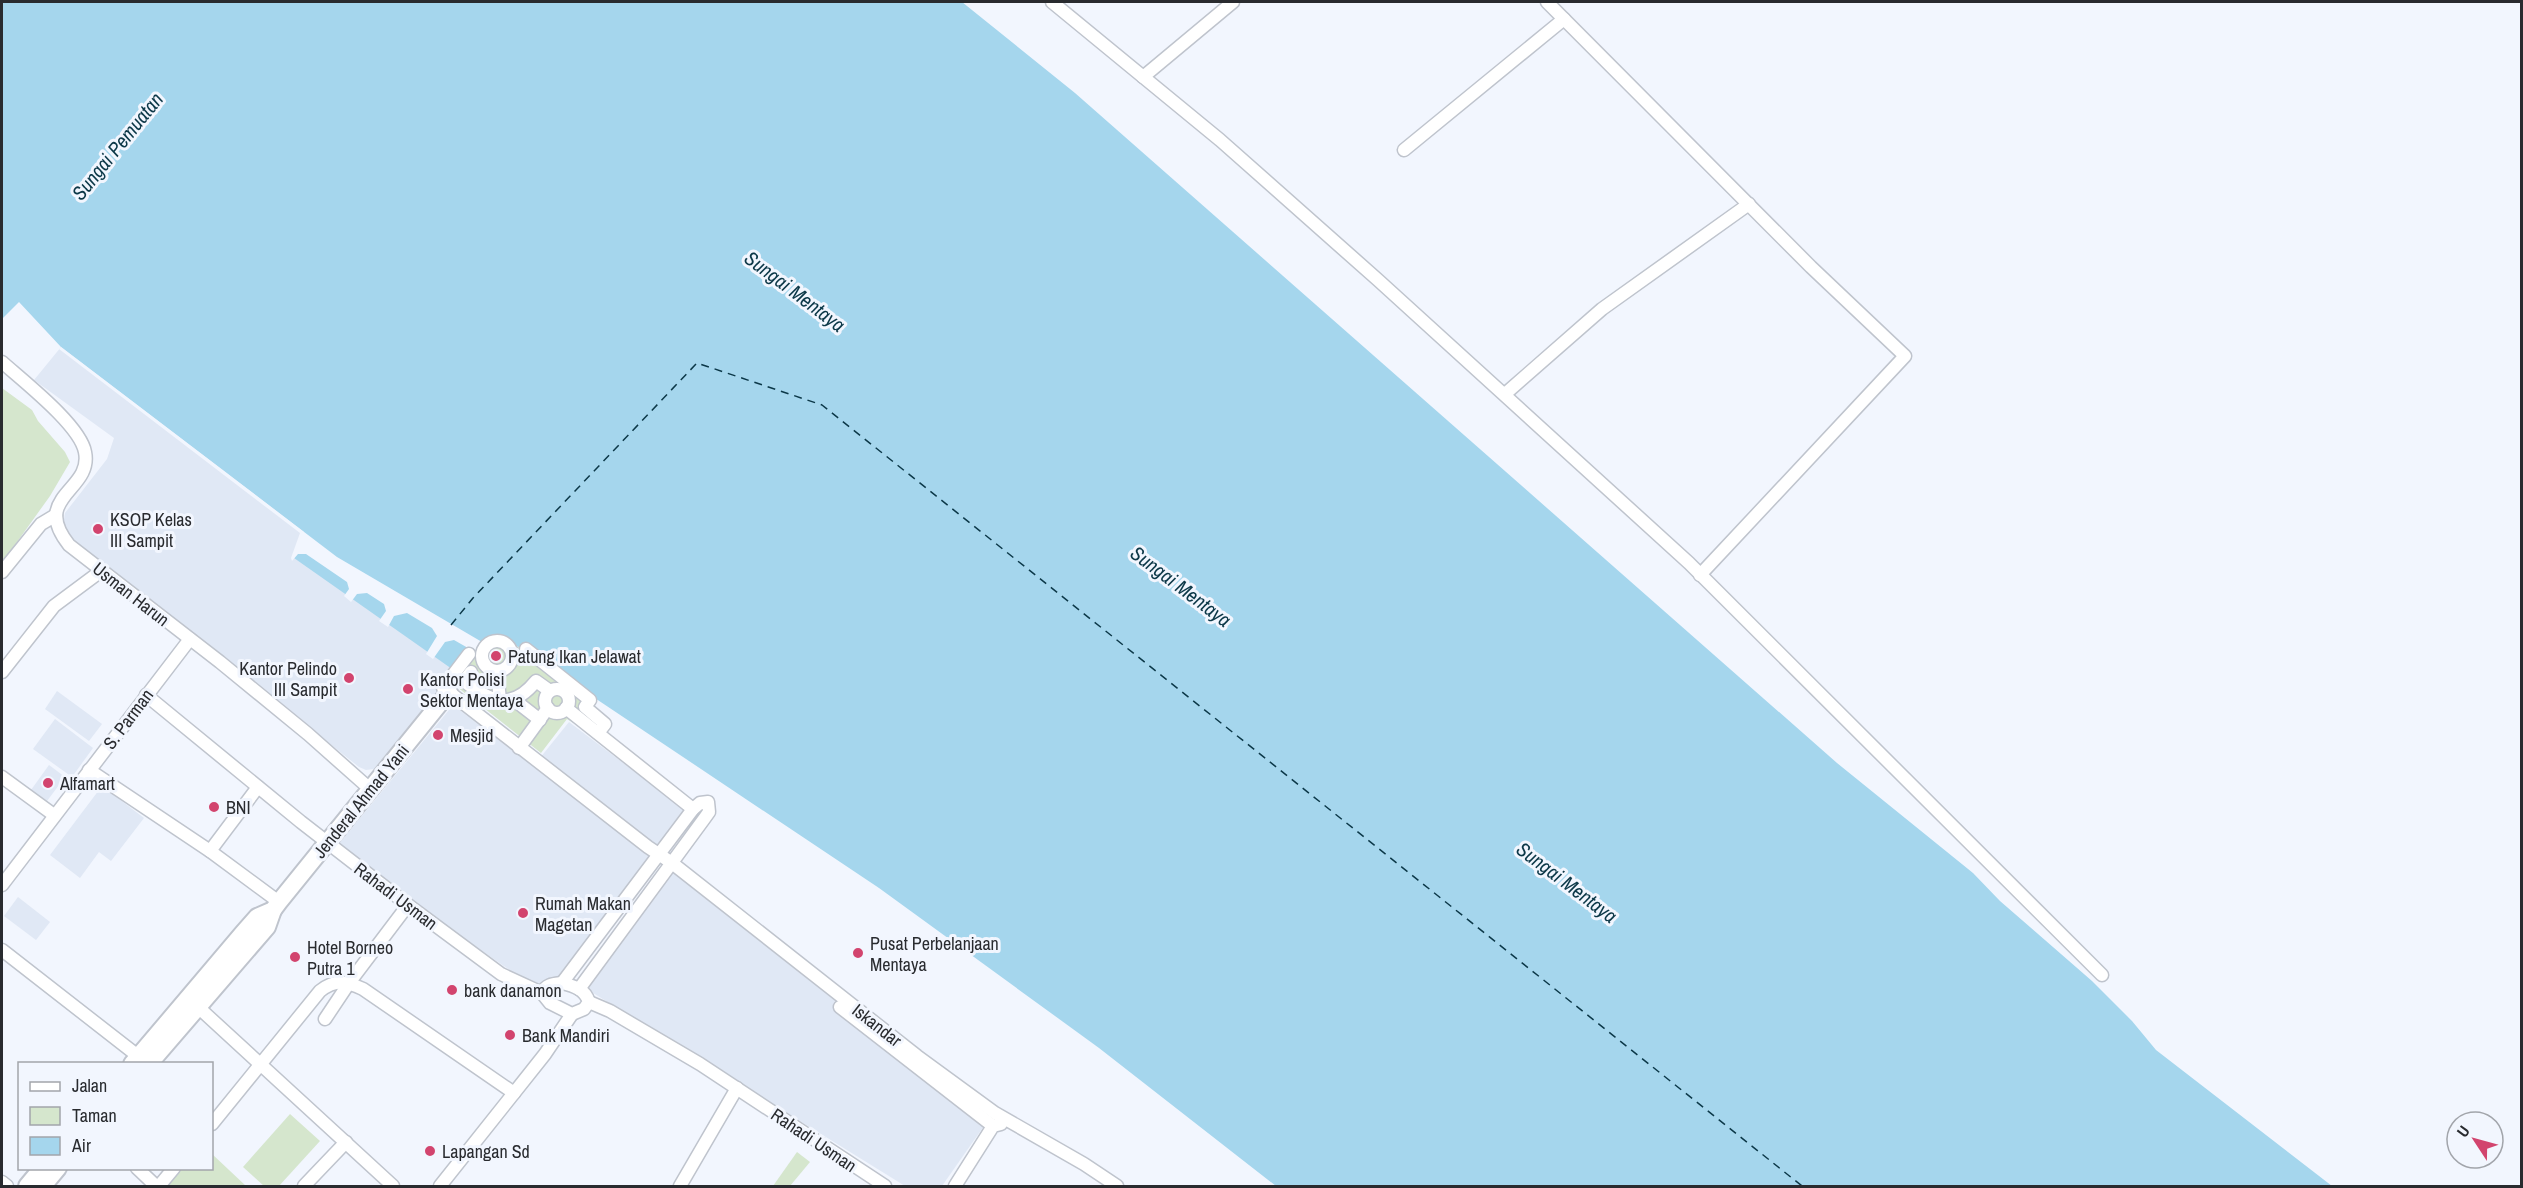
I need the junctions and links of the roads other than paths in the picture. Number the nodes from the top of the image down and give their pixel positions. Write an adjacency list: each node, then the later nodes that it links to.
1 (1052, 2): 5 (street)
2 (1233, 2): 5 (street)
3 (1547, 2): 4 (street)
4 (1564, 19): 6 (street); 7 (street)
5 (1143, 77): 9 (street)
6 (1404, 150)
7 (1749, 204): 9 (street); 13 (street)
8 (2, 362): 10 (street)
9 (1505, 394): 13 (street)
10 (56, 515): 11 (street, Usman Harun); 12 (street)
11 (101, 571): 14 (street, Usman Harun); 17 (street)
12 (2, 572)
13 (1700, 574): 43 (street)
14 (190, 639): 22 (street, S. Parman); 32 (street, Usman Harun)
15 (526, 649): 27 (street)
16 (470, 654): 20 (street)
17 (2, 672)
18 (471, 672): 23 (street)
19 (497, 672): 23 (street)
20 (446, 690): 28 (street, Iskandar); 32 (highway, Jenderal Ahmad Yani)
21 (550, 691): 23 (street); 24 (street); 25 (street)
22 (146, 695): 29 (street, S. Parman); 31 (street, Rahadi Usman)
23 (507, 700): 26 (street)
24 (548, 708): 25 (street); 26 (street)
25 (566, 708): 27 (street)
26 (540, 720): 28 (street)
27 (598, 733): 33 (street)
28 (519, 748): 37 (street, Iskandar)
29 (90, 770): 34 (street, S. Parman); 36 (street)
30 (2, 777): 34 (street)
31 (258, 787): 35 (street, Rahadi Usman); 36 (street)
32 (370, 789): 35 (highway, Jenderal Ahmad Yani)
33 (693, 810): 37 (street); 38 (street)
34 (54, 815): 39 (street, S. Parman)
35 (327, 843): 40 (street, Rahadi Usman); 41 (highway, Jenderal Ahmad Yani)
36 (210, 851): 41 (street)
37 (659, 857): 38 (street, Iskandar); 45 (street)
38 (670, 866): 46 (street); 57 (street, Iskandar); 58 (street, Iskandar)
39 (2, 885)
40 (408, 905): 44 (street); 47 (street, Rahadi Usman)
41 (276, 906): 49 (highway, Jenderal Ahmad Yani); 52 (highway, Jenderal Ahmad Yani)
42 (2, 950): 52 (street)
43 (2102, 975)
44 (349, 982): 51 (street); 53 (street); 55 (street)
45 (562, 983): 46 (street); 47 (street)
46 (579, 988): 48 (street)
47 (542, 993): 50 (street, Rahadi Usman)
48 (589, 1002): 50 (street); 54 (street, Rahadi Usman)
49 (198, 1008): 52 (highway, Jenderal Ahmad Yani); 53 (street)
50 (572, 1014): 55 (street)
51 (325, 1019)
52 (140, 1061)
53 (261, 1065): 56 (street); 59 (street)
54 (737, 1088): 73 (street); 74 (street, Rahadi Usman)
55 (514, 1093): 72 (street)
56 (213, 1123)
57 (1010, 1123): 58 (street); 65 (street, Iskandar)
58 (993, 1126): 75 (street)
59 (346, 1142): 70 (street); 71 (street)
60 (40, 1170): 67 (highway)
61 (56, 1170): 68 (highway)
62 (139, 1170): 69 (street)
63 (172, 1170): 69 (street)
64 (2, 1182): 66 (street)
65 (1111, 1185)
66 (7, 1186)
67 (27, 1186)
68 (43, 1186)
69 (157, 1186)
70 (304, 1186)
71 (393, 1186)
72 (440, 1186)
73 (680, 1186)
74 (885, 1186)
75 (955, 1186)

